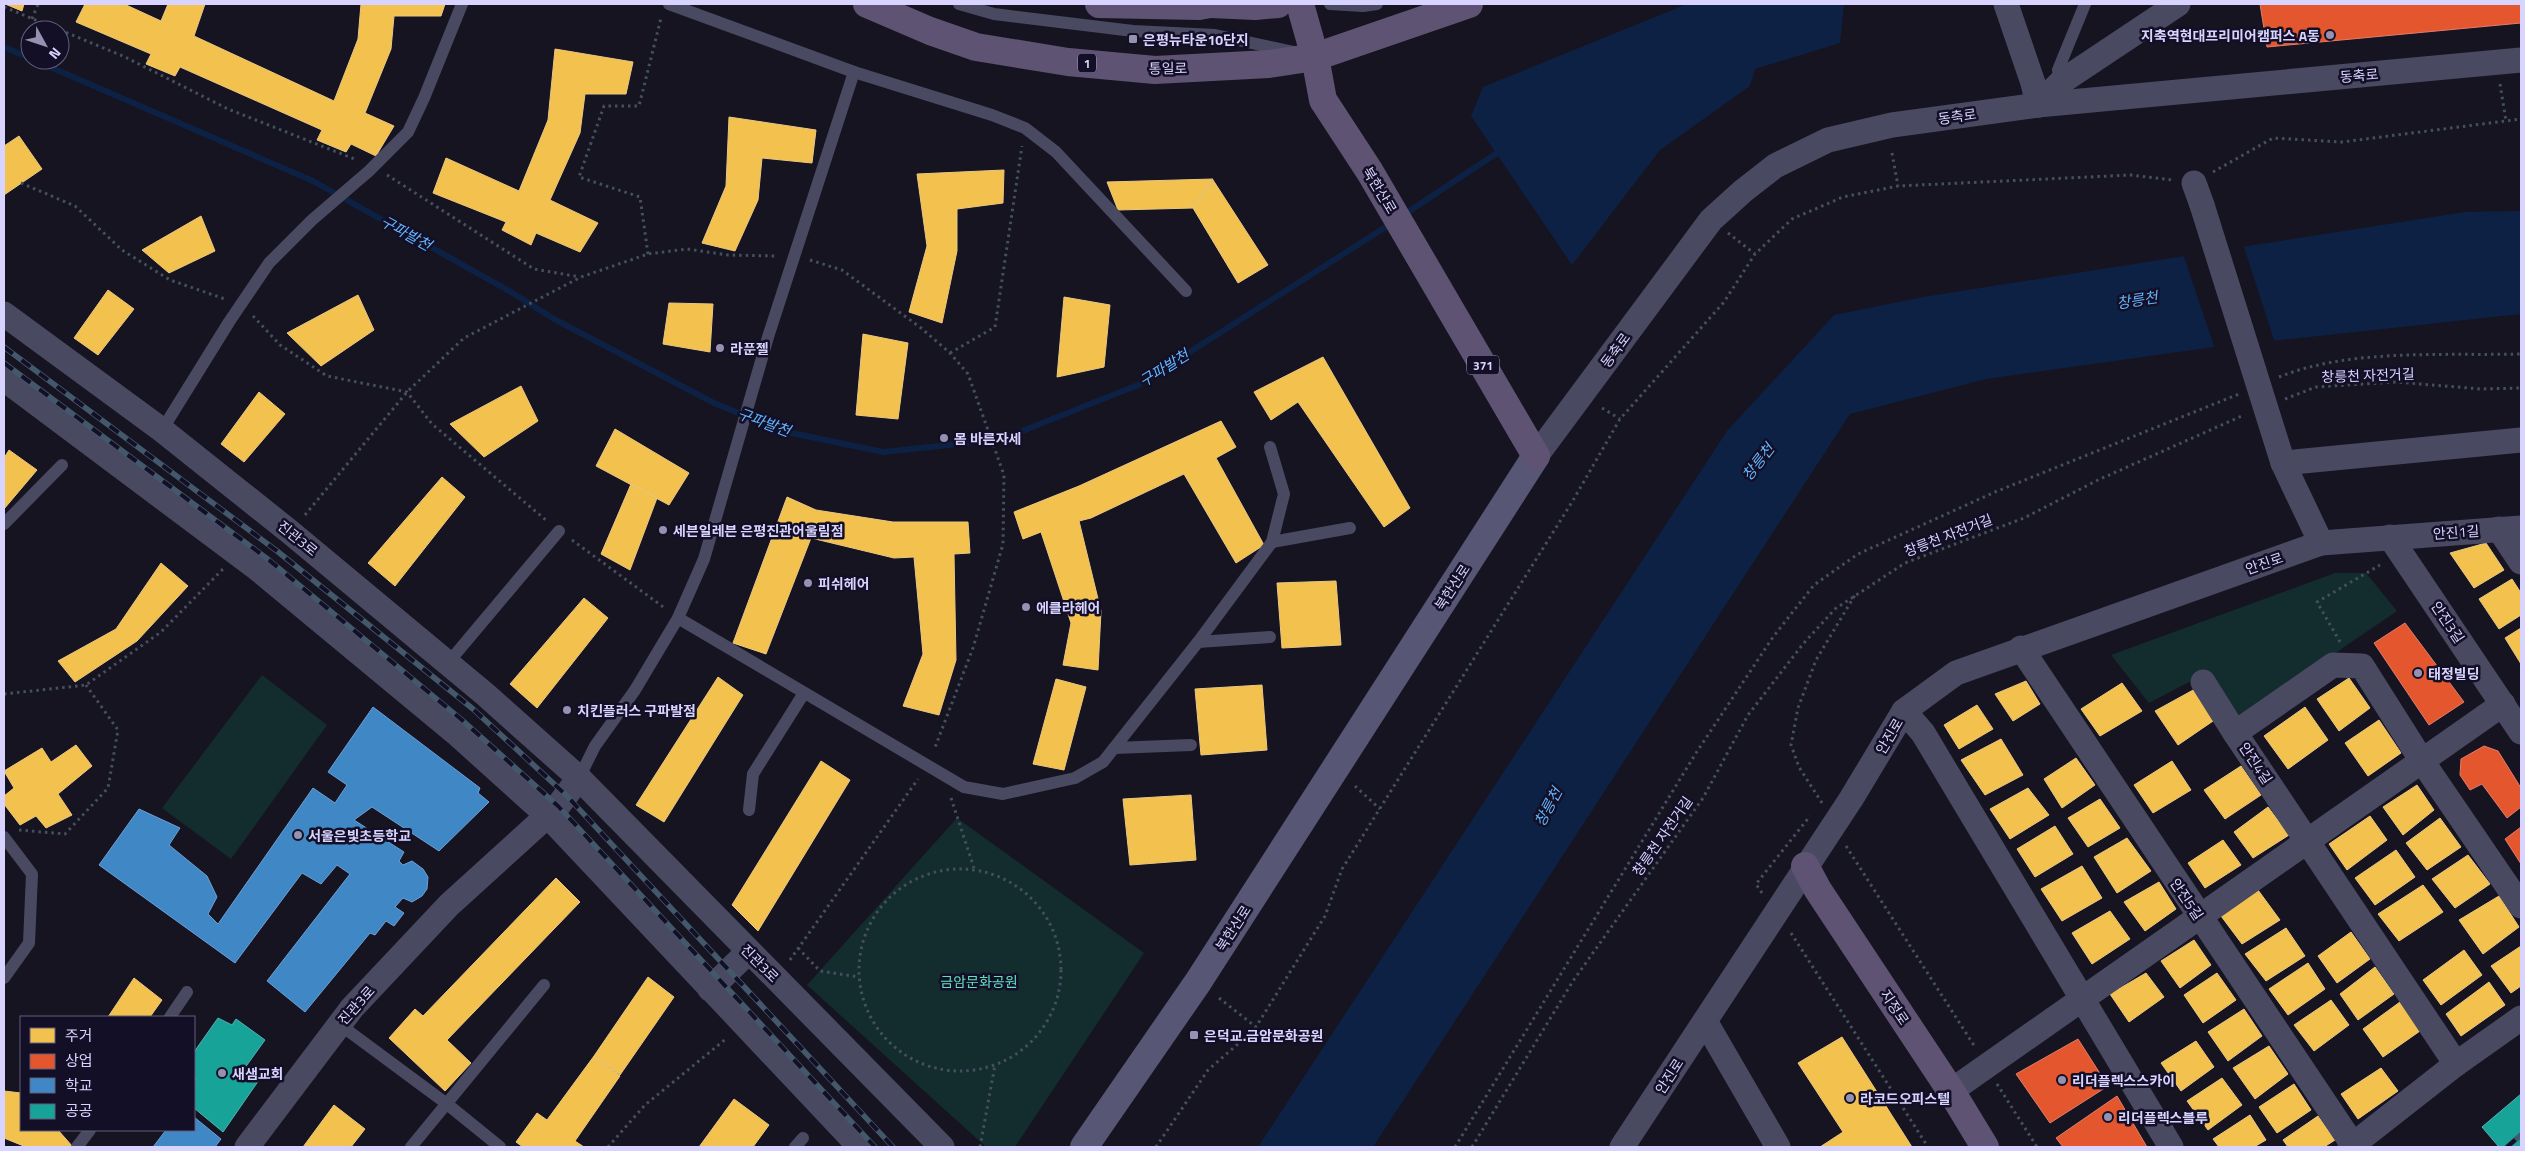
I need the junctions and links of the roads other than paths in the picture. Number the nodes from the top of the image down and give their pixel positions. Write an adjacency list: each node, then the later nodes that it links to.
1 (462, 4): 24 (lane)
2 (867, 4): 15 (main road, 통일로 / 1)
3 (959, 4): 15 (lane)
4 (1099, 4): 5 (main road)
5 (1211, 4): 6 (main road)
6 (1278, 4)
7 (1300, 4): 15 (main road, 북한산로 / 371)
8 (1330, 4): 9 (lane)
9 (1377, 4)
10 (1470, 4): 15 (main road, 통일로 / 1)
11 (2006, 4): 19 (street)
12 (2085, 4): 18 (lane)
13 (2178, 4): 18 (street)
14 (666, 8): 17 (lane)
15 (1315, 57): 27 (main road, 북한산로 / 371)
16 (2521, 60): 19 (street, 동축로)
17 (854, 72): 21 (lane); 38 (lane)
18 (2061, 82): 19 (street)
19 (2038, 106): 27 (street, 동축로)
20 (2198, 194): 28 (street, bridge)
21 (1186, 291)
22 (4, 314): 24 (street, 진관3로)
23 (4, 379): 54 (street)
24 (162, 430): 42 (street, 진관3로)
25 (2521, 440): 28 (street)
26 (1270, 447): 35 (lane)
27 (1536, 456): 81 (main road, 북한산로)
28 (2283, 463): 36 (street)
29 (62, 465): 30 (lane)
30 (4, 524)
31 (1350, 528): 35 (lane)
32 (2510, 528): 34 (street, 안진1길); 37 (street)
33 (559, 531): 42 (lane)
34 (2390, 537): 36 (street, 안진로); 45 (street, 안진3길)
35 (1272, 542): 40 (lane)
36 (2321, 543): 41 (street, 안진로)
37 (2521, 562)
38 (678, 618): 44 (lane); 52 (lane)
39 (1270, 637): 40 (lane)
40 (1198, 642): 50 (lane)
41 (2021, 648): 46 (street, 안진로); 59 (street, 안진5길)
42 (448, 663): 52 (street, 진관3로)
43 (2203, 682): 48 (street)
44 (804, 693): 50 (lane); 53 (lane)
45 (2502, 704): 47 (street, 안진3길); 51 (street)
46 (1904, 711): 57 (street, 안진로); 65 (street)
47 (2521, 732)
48 (2235, 733): 51 (street, 안진4길); 56 (street, 안진4길)
49 (1190, 745): 50 (lane)
50 (1114, 748)
51 (2422, 761): 56 (street); 58 (street)
52 (579, 778): 54 (street, 진관3로); 60 (street, 진관3로)
53 (749, 810)
54 (548, 816): 63 (street); 69 (street, 진관3로)
55 (8, 833): 61 (lane)
56 (2308, 840): 59 (street); 70 (street, 안진4길)
57 (1805, 866): 68 (street, 안진로); 71 (main road, 지정로)
58 (2521, 906)
59 (2199, 917): 65 (street); 74 (street, 안진5길)
60 (748, 952): 63 (street); 80 (street, 진관3로)
61 (4, 978)
62 (544, 985): 72 (lane)
63 (710, 989): 79 (street)
64 (187, 992): 66 (lane)
65 (2082, 999): 71 (street); 85 (street)
66 (171, 1016)
67 (2521, 1018): 70 (street)
68 (1705, 1021): 82 (street, 안진로); 83 (street)
69 (339, 1024): 72 (lane); 76 (street, 진관3로)
70 (2456, 1064): 74 (street)
71 (1951, 1091): 84 (main road, 지정로)
72 (447, 1104): 77 (lane); 78 (lane)
73 (89, 1131): 75 (lane)
74 (2352, 1146)
75 (77, 1147)
76 (246, 1147)
77 (411, 1147)
78 (500, 1147)
79 (860, 1147)
80 (942, 1147)
81 (1084, 1147)
82 (1622, 1147)
83 (1778, 1147)
84 (1985, 1147)
85 (2171, 1147)

